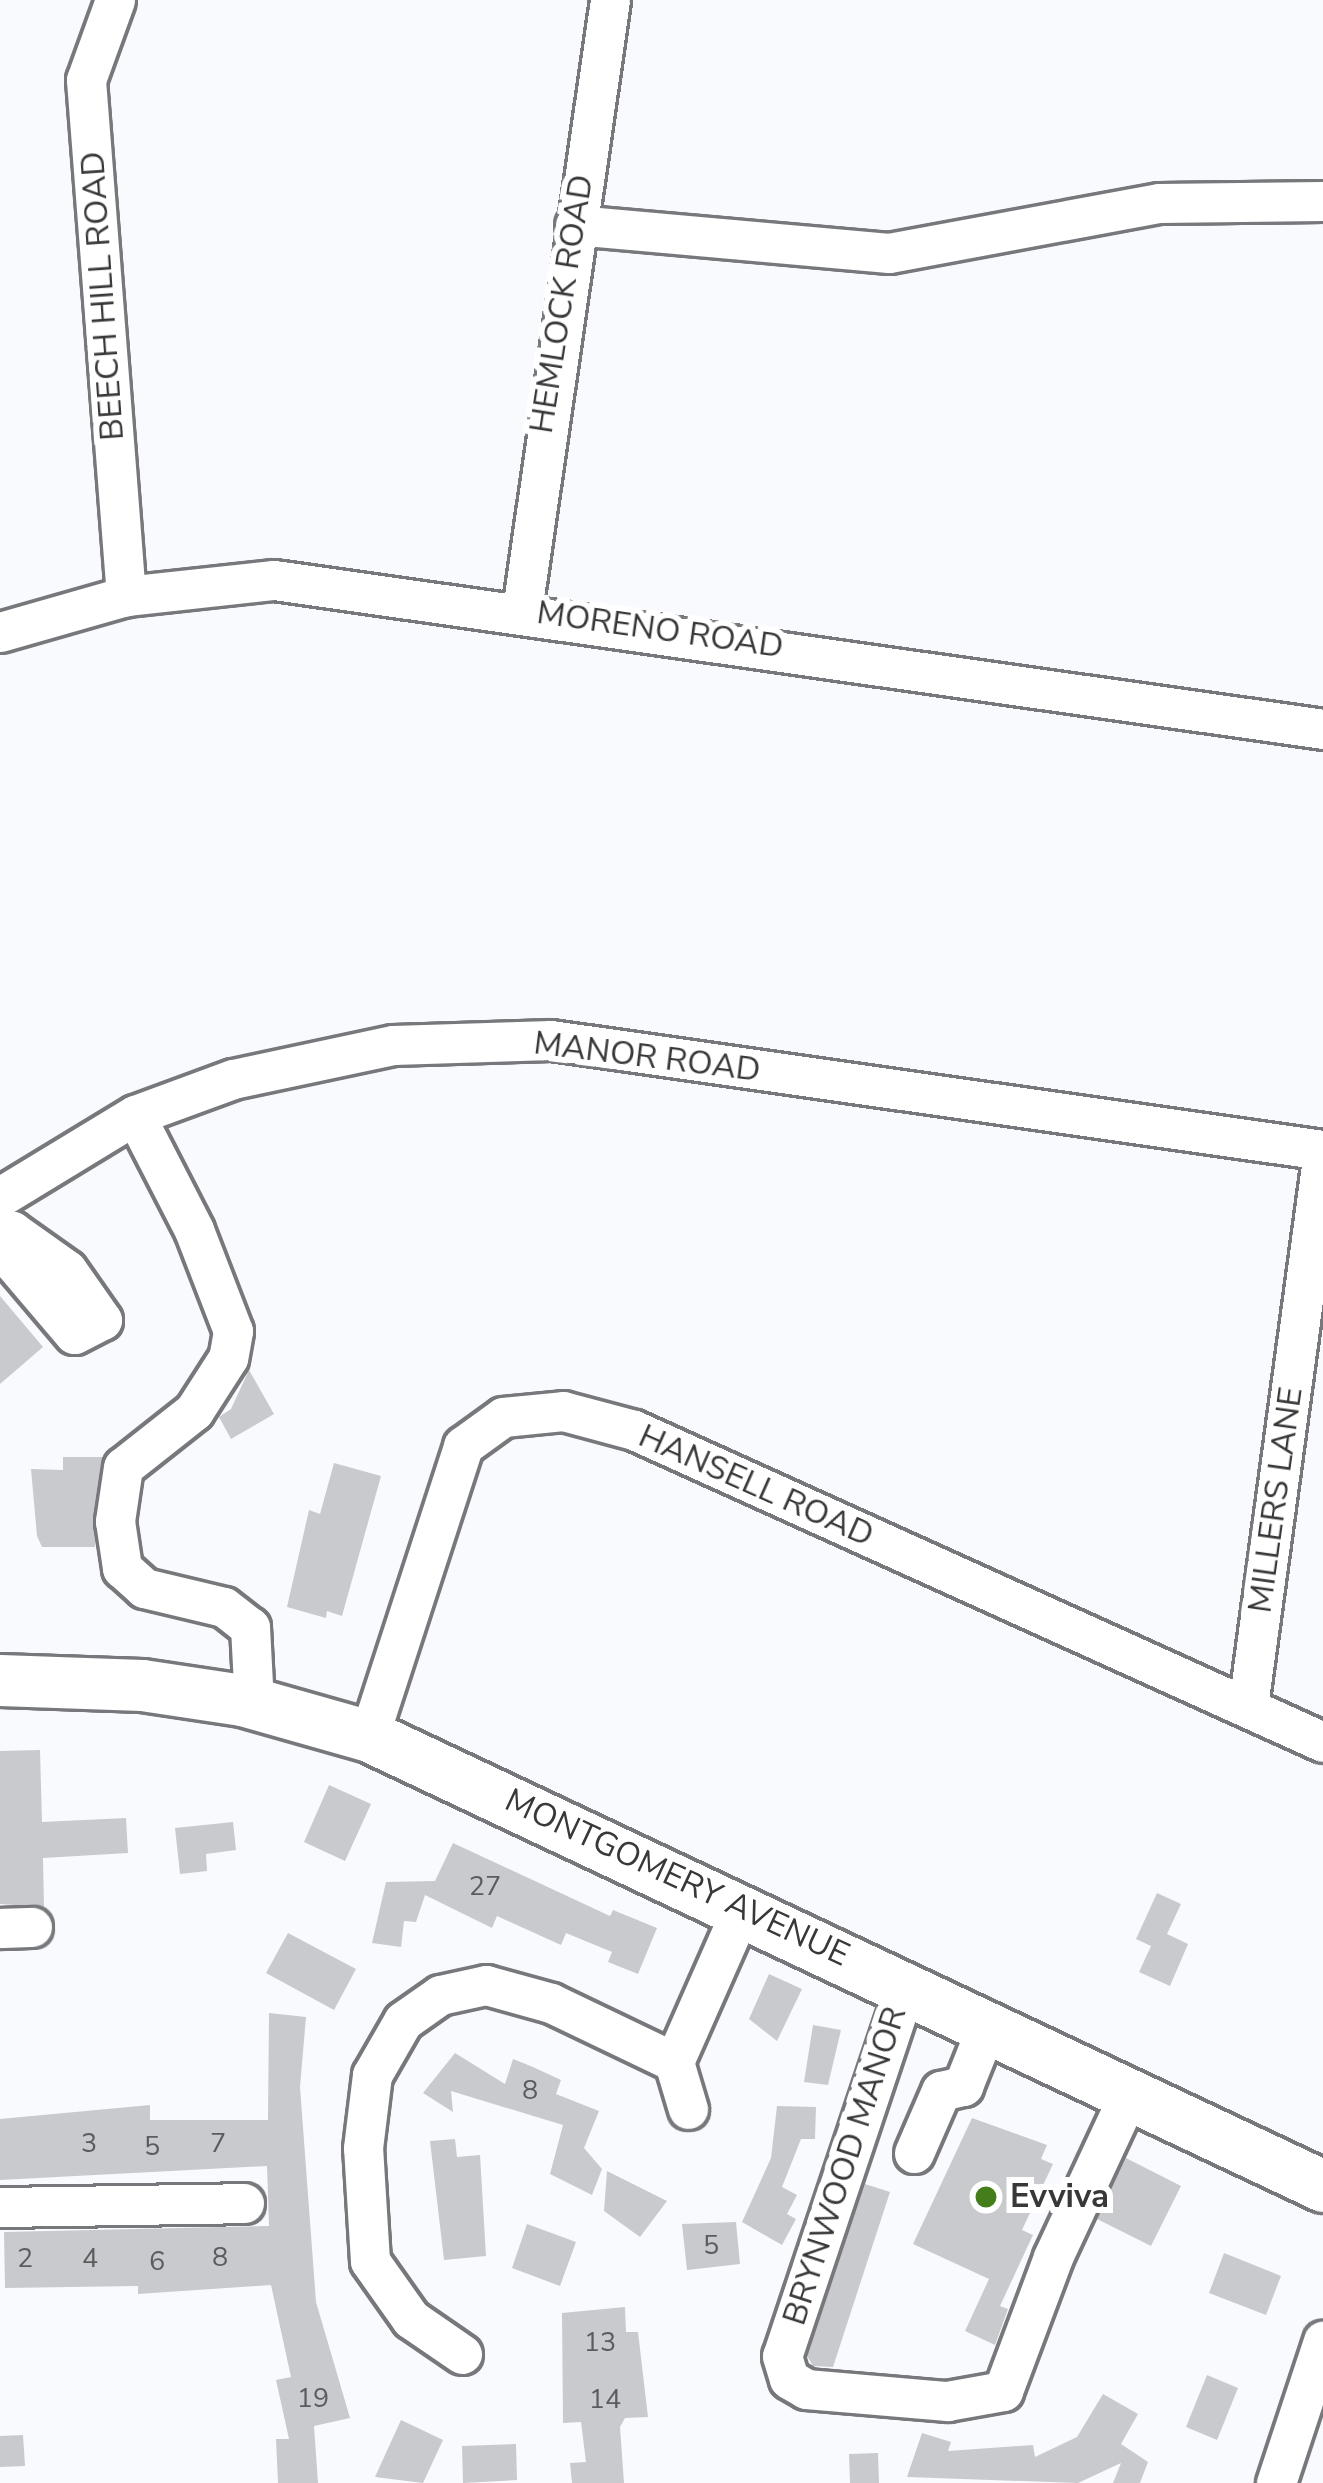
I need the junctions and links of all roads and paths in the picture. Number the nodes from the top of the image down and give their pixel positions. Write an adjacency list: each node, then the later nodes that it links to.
1 (115, 0): 5 (street, BEECH HILL ROAD)
2 (610, 0): 4 (street, HEMLOCK ROAD)
3 (1323, 201): 4 (street)
4 (575, 225): 6 (street, HEMLOCK ROAD)
5 (126, 596): 6 (street, MORENO ROAD); 7 (street, MORENO ROAD)
6 (522, 610): 8 (street, MORENO ROAD)
7 (0, 632)
8 (1323, 729)
9 (135, 1115): 10 (street, MANOR ROAD); 11 (street, MANOR ROAD); 13 (street)
10 (1323, 1151): 14 (street, MILLERS LANE)
11 (0, 1197)
12 (0, 1681): 13 (main road, MONTGOMERY AVENUE)
13 (254, 1703): 15 (main road, MONTGOMERY AVENUE)
14 (1248, 1706): 15 (street, HANSELL ROAD); 16 (street, HANSELL ROAD)
15 (369, 1736): 17 (main road, MONTGOMERY AVENUE)
16 (1323, 1742)
17 (742, 1908): 18 (main road, MONTGOMERY AVENUE); 20 (street)
18 (906, 1986): 19 (main road, MONTGOMERY AVENUE); 21 (street, BRYNWOOD MANOR)
19 (987, 2026): 21 (main road, MONTGOMERY AVENUE); 23 (street)
20 (674, 2062): 22 (street); 28 (street)
21 (1129, 2094): 24 (main road, MONTGOMERY AVENUE)
22 (688, 2109)
23 (914, 2153)
24 (1323, 2186)
25 (244, 2203): 26 (street)
26 (0, 2207)
27 (1323, 2341): 29 (street)
28 (462, 2354)
29 (1276, 2483)

